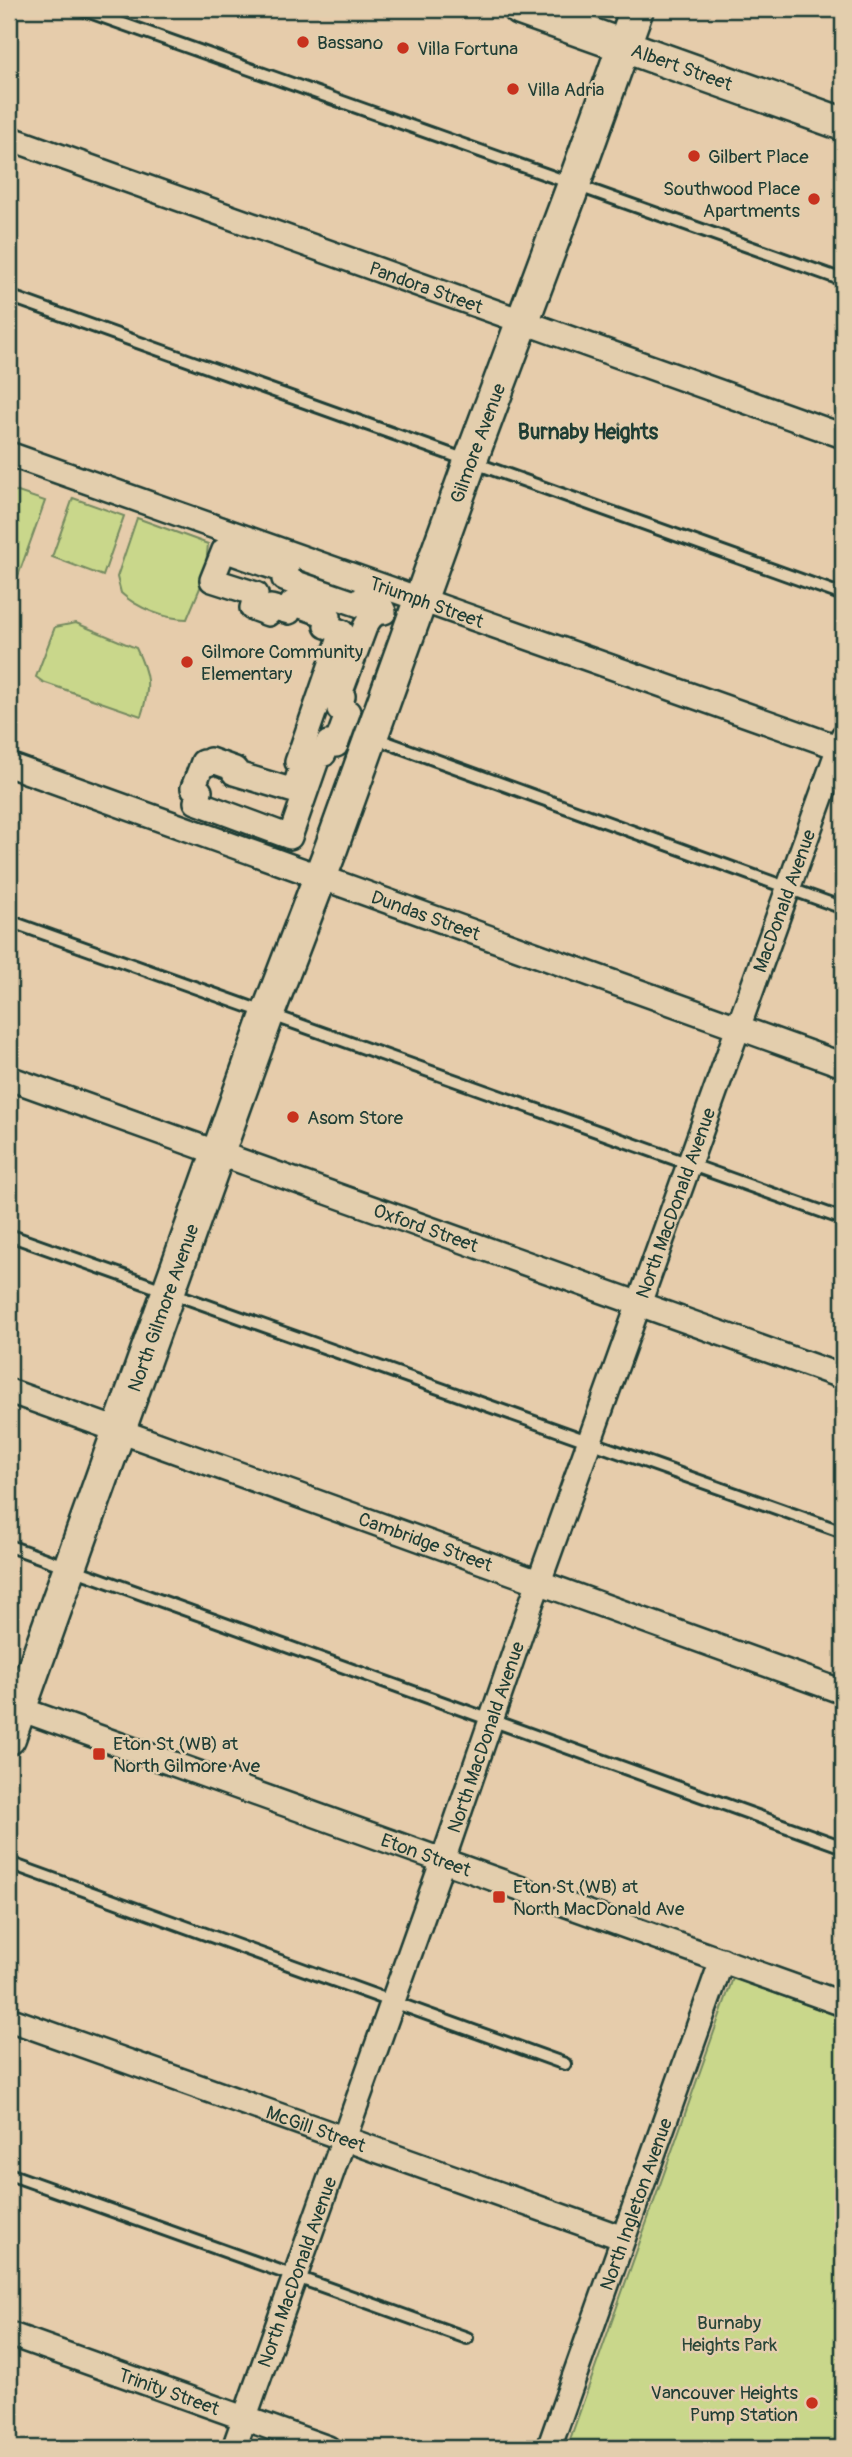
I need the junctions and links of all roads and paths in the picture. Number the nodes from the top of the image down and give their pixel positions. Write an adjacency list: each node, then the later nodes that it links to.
1 (81, 9): 7 (lane)
2 (520, 9): 4 (street, Albert Street)
3 (636, 9): 4 (street, Gilmore Avenue)
4 (623, 46): 5 (street, Albert Street); 7 (street, Gilmore Avenue)
5 (843, 124)
6 (9, 138): 10 (street, Pandora Street)
7 (574, 184): 8 (lane); 10 (street, Gilmore Avenue)
8 (843, 280)
9 (9, 296): 13 (lane)
10 (522, 322): 11 (street, Pandora Street); 13 (street, Gilmore Avenue)
11 (843, 436)
12 (9, 454): 16 (street, Triumph Street)
13 (470, 462): 15 (lane); 16 (street, Gilmore Avenue)
14 (212, 580): 14 (street)
15 (843, 595)
16 (422, 599): 17 (street, Gilmore Avenue); 18 (street, Triumph Street)
17 (372, 737): 20 (street, Gilmore Avenue); 21 (lane)
18 (842, 744): 21 (street, MacDonald Avenue)
19 (9, 765): 20 (street, Dundas Street)
20 (320, 877): 24 (street, North Gilmore Avenue); 25 (street, Dundas Street)
21 (789, 888): 22 (lane); 25 (street, MacDonald Avenue)
22 (843, 908)
23 (9, 921): 24 (lane)
24 (268, 1013): 28 (street, North Gilmore Avenue); 29 (lane)
25 (739, 1027): 26 (street, Dundas Street); 29 (street, North MacDonald Avenue)
26 (843, 1065)
27 (9, 1078): 28 (street, Oxford Street)
28 (220, 1152): 32 (street, North Gilmore Avenue); 33 (street, Oxford Street)
29 (690, 1165): 30 (lane); 33 (street, North MacDonald Avenue)
30 (843, 1219)
31 (9, 1235): 32 (lane)
32 (169, 1292): 36 (street, North Gilmore Avenue); 37 (lane)
33 (641, 1303): 34 (street, Oxford Street); 37 (street, North MacDonald Avenue)
34 (843, 1377)
35 (9, 1391): 36 (street, Cambridge Street)
36 (119, 1431): 40 (street, North Gilmore Avenue); 41 (street, Cambridge Street)
37 (590, 1443): 38 (lane); 41 (street, North MacDonald Avenue)
38 (843, 1532)
39 (9, 1546): 40 (lane)
40 (70, 1567): 43 (street, North Gilmore Avenue); 44 (lane)
41 (539, 1583): 42 (street, Cambridge Street); 44 (street, North MacDonald Avenue)
42 (843, 1692)
43 (14, 1707): 45 (street, North Gilmore Avenue); 47 (street, Eton Street)
44 (491, 1721): 46 (lane); 47 (street, North MacDonald Avenue)
45 (9, 1738)
46 (843, 1847)
47 (443, 1860): 49 (street, Eton Street); 50 (street, North MacDonald Avenue)
48 (9, 1863): 50 (lane)
49 (722, 1960): 51 (street, Eton Street); 56 (street, North Ingleton Avenue)
50 (392, 2002): 53 (lane); 54 (street, North MacDonald Avenue)
51 (843, 2004)
52 (9, 2019): 54 (street, McGill Street)
53 (565, 2064)
54 (344, 2139): 56 (street, McGill Street); 57 (street, North MacDonald Avenue)
55 (9, 2174): 57 (lane)
56 (623, 2238): 63 (street, North Ingleton Avenue)
57 (295, 2276): 59 (lane); 60 (street, North MacDonald Avenue)
58 (9, 2333): 60 (street, Trinity Street)
59 (467, 2338)
60 (245, 2418): 61 (street, North MacDonald Avenue); 62 (street, Trinity Street)
61 (233, 2448)
62 (328, 2448)
63 (549, 2448)

